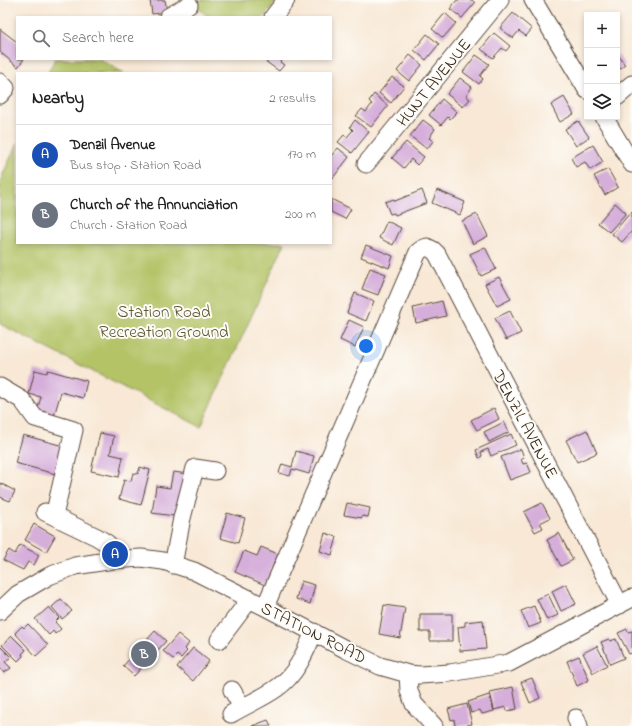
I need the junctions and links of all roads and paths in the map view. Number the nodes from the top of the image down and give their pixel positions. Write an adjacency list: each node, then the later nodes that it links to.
1 (286, 0): 6 (street)
2 (500, 0): 13 (street, HUNT AVENUE)
3 (533, 0): 9 (street)
4 (190, 7): 5 (street)
5 (170, 16)
6 (274, 16)
7 (0, 82): 11 (street)
8 (632, 84): 10 (street)
9 (584, 85)
10 (620, 94)
11 (0, 95)
12 (606, 120): 14 (street)
13 (366, 164)
14 (632, 164)
15 (0, 388): 17 (street)
16 (215, 470): 18 (street)
17 (113, 560): 18 (street, STATION ROAD); 21 (street, STATION ROAD)
18 (173, 565): 20 (street, STATION ROAD)
19 (626, 602): 20 (street, DENZIL AVENUE); 24 (street, STATION ROAD)
20 (258, 603): 22 (street, STATION ROAD); 23 (street, DENZIL AVENUE)
21 (0, 611)
22 (314, 632): 24 (street, STATION ROAD); 25 (street)
23 (219, 640)
24 (408, 674): 26 (street)
25 (232, 690)
26 (434, 726)

